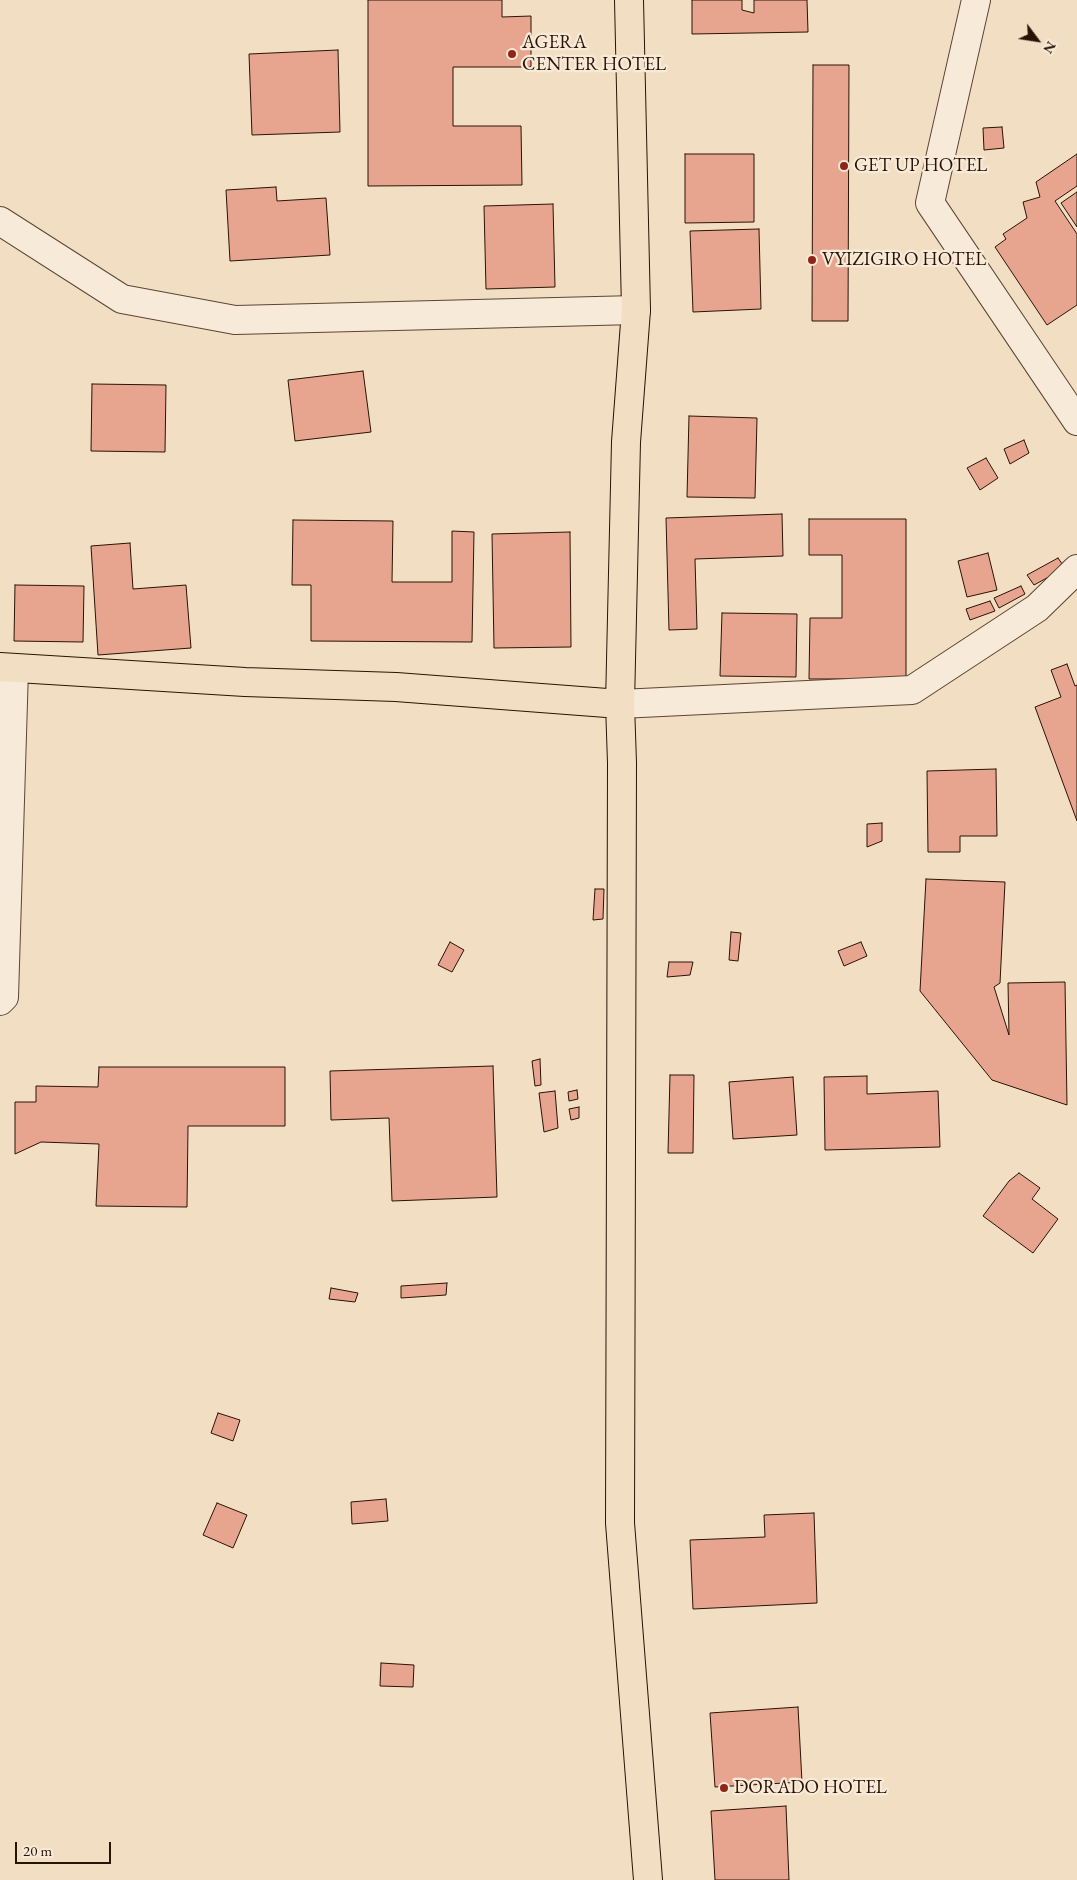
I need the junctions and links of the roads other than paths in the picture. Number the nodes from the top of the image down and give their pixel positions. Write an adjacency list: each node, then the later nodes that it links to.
1 (629, 0): 4 (main road)
2 (976, 0): 5 (street)
3 (0, 221): 4 (street)
4 (636, 310): 8 (main road)
5 (1077, 421)
6 (1077, 569): 8 (street)
7 (7, 668): 8 (main road); 9 (street)
8 (620, 704): 10 (main road)
9 (0, 1001)
10 (648, 1880)

